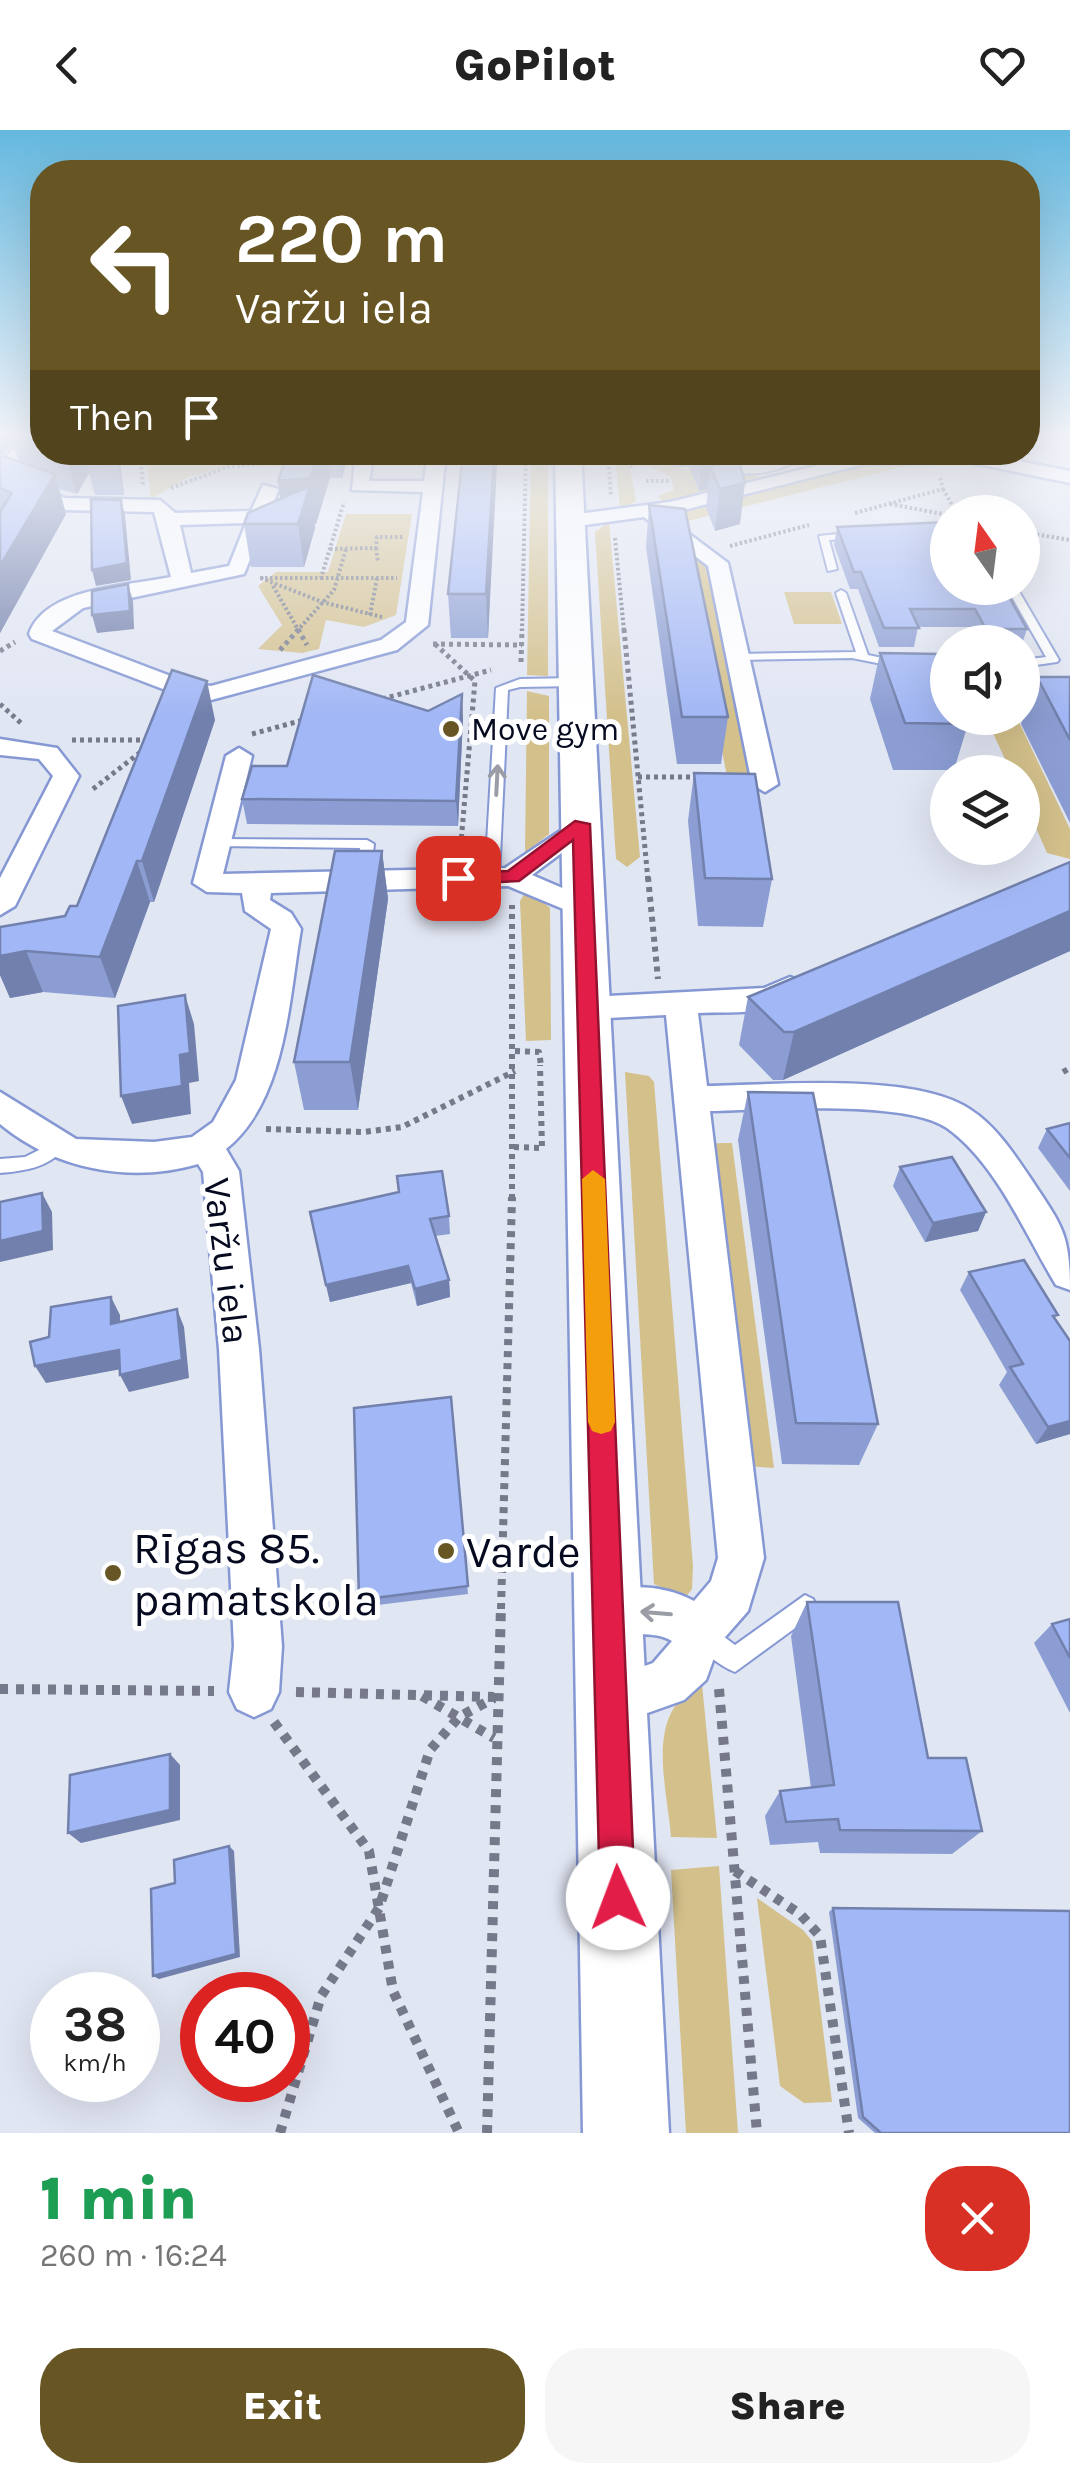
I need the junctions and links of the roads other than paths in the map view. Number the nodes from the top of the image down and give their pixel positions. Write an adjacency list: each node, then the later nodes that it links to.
1 (171, 529): 8 (street)
2 (255, 529): 8 (street)
3 (430, 529): 8 (street)
4 (570, 529): 15 (street)
5 (672, 529): 11 (street)
6 (869, 535): 7 (lane)
7 (832, 569)
8 (182, 580)
9 (841, 593): 12 (lane)
10 (1040, 637): 14 (lane)
11 (738, 657): 12 (lane); 18 (street)
12 (863, 658): 13 (lane)
13 (930, 662)
14 (1040, 662)
15 (576, 682): 19 (street); 21 (lane, one-way to 15)
16 (0, 746): 24 (street)
17 (239, 756): 20 (street)
18 (764, 780)
19 (581, 824): 21 (street); 25 (street)
20 (217, 842): 22 (lane); 23 (street)
21 (502, 877): 22 (street); 25 (street)
22 (363, 881): 23 (street)
23 (258, 884): 31 (street, Varžu iela)
24 (0, 906)
25 (585, 909): 28 (street)
26 (811, 979): 27 (street)
27 (681, 1002): 28 (street); 29 (street)
28 (588, 1008): 36 (street)
29 (690, 1099): 34 (street); 37 (street)
30 (0, 1105): 32 (street)
31 (216, 1138): 32 (street); 38 (street, Varžu iela)
32 (55, 1149): 33 (lane)
33 (0, 1166)
34 (1070, 1274)
35 (805, 1608): 37 (lane)
36 (608, 1613): 37 (street, one-way to 36); 39 (street)
37 (708, 1639): 39 (street)
38 (269, 1692)
39 (611, 1701): 40 (street)
40 (626, 2133)

